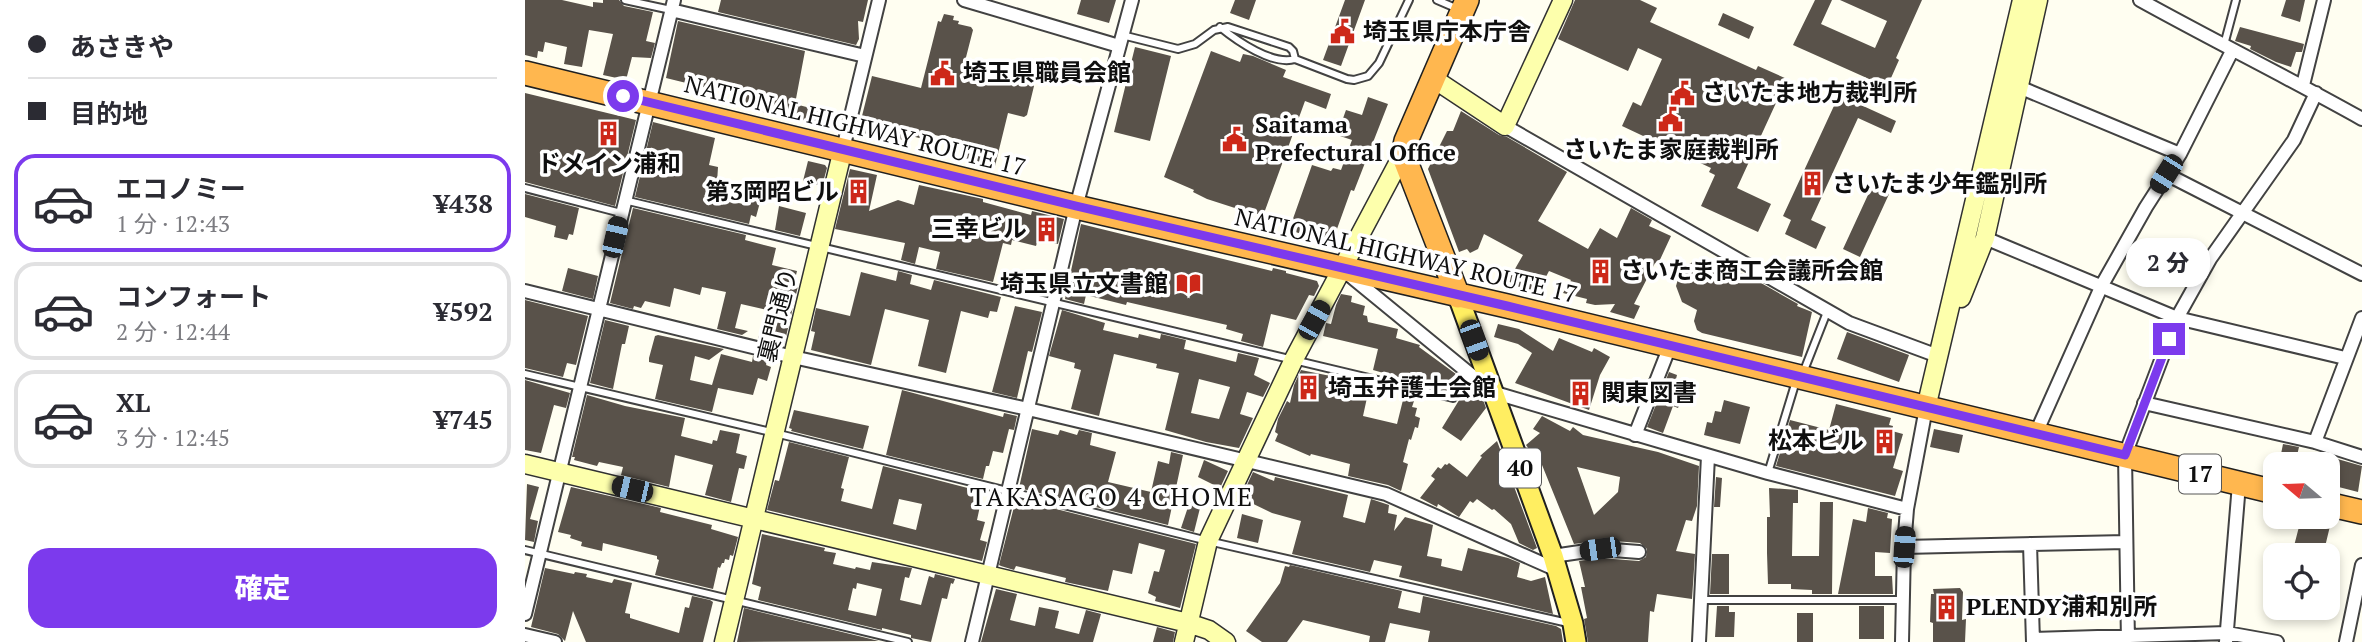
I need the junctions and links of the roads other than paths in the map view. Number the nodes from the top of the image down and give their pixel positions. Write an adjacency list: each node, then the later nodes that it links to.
1 (625, 0): 13 (lane)
2 (879, 0): 18 (street, 裏門通り)
3 (964, 0): 16 (street)
4 (1132, 0): 16 (street)
5 (1409, 0): 19 (lane)
6 (1437, 0): 14 (lane)
7 (1563, 0): 27 (street)
8 (2022, 0): 50 (street)
9 (2038, 0): 23 (street)
10 (2140, 0): 17 (street)
11 (2236, 0): 17 (lane)
12 (2324, 0): 22 (street)
13 (672, 5): 18 (street); 25 (street)
14 (1465, 5): 21 (highway)
15 (1220, 27): 16 (lane); 19 (lane); 19 (lane)
16 (1120, 41): 33 (street)
17 (2228, 49): 22 (street); 30 (street)
18 (865, 56): 28 (street, 裏門通り)
19 (1295, 59)
20 (525, 73): 25 (highway, NATIONAL HIGHWAY ROUTE 17 / 17)
21 (1434, 79): 27 (street); 29 (highway)
22 (2303, 85): 24 (street)
23 (2019, 87): 30 (street); 36 (street)
24 (2316, 93): 26 (street); 35 (street)
25 (648, 102): 28 (highway, NATIONAL HIGHWAY ROUTE 17 / 17); 34 (street)
26 (2362, 119)
27 (1505, 126): 45 (street)
28 (843, 149): 33 (highway, NATIONAL HIGHWAY ROUTE 17 / 17); 37 (street, 裏門通り)
29 (1403, 154): 38 (street); 42 (highway)
30 (2181, 154): 31 (street)
31 (2166, 174): 35 (street); 40 (street)
32 (525, 188): 34 (lane)
33 (1076, 206): 38 (highway, NATIONAL HIGHWAY ROUTE 17 / 17); 43 (street)
34 (622, 207): 37 (lane); 44 (street)
35 (2243, 215): 39 (street); 46 (street)
36 (1985, 238): 40 (street); 50 (street)
37 (819, 248): 43 (lane); 49 (street, 裏門通り)
38 (1342, 270): 42 (highway, NATIONAL HIGHWAY ROUTE 17 / 17); 52 (street); 53 (street)
39 (2362, 274)
40 (2102, 285): 46 (street); 62 (street)
41 (525, 291): 44 (street)
42 (1458, 296): 48 (highway, NATIONAL HIGHWAY ROUTE 17 / 17); 57 (main road, 40)
43 (1053, 303): 52 (lane); 60 (street)
44 (598, 308): 49 (street); 56 (street)
45 (1827, 312): 50 (street); 55 (lane)
46 (2177, 318): 51 (street); 58 (street)
47 (2362, 318): 51 (street)
48 (1670, 346): 55 (highway, NATIONAL HIGHWAY ROUTE 17 / 17); 63 (street)
49 (793, 356): 60 (street); 61 (street, 裏門通り)
50 (1938, 356): 59 (street)
51 (2345, 358): 64 (street)
52 (1294, 359): 53 (lane); 68 (street)
53 (1470, 372): 57 (street)
54 (525, 374): 56 (lane)
55 (1799, 378): 59 (highway, NATIONAL HIGHWAY ROUTE 17 / 17); 71 (lane)
56 (580, 387): 61 (lane); 70 (street)
57 (1492, 392): 63 (street); 86 (main road, 40)
58 (2144, 402): 64 (street); 65 (street)
59 (1926, 408): 62 (highway, NATIONAL HIGHWAY ROUTE 17 / 17); 76 (street)
60 (1028, 409): 68 (street); 74 (street)
61 (775, 433): 74 (lane); 78 (street, 裏門通り)
62 (2036, 433): 65 (highway, NATIONAL HIGHWAY ROUTE 17 / 17)
63 (1635, 435): 66 (street)
64 (2315, 442): 67 (street)
65 (2125, 455): 72 (highway, NATIONAL HIGHWAY ROUTE 17 / 17); 80 (street)
66 (1708, 456): 71 (street); 89 (street)
67 (2362, 457)
68 (1245, 459): 79 (street); 86 (street)
69 (525, 464): 70 (street)
70 (559, 472): 78 (street); 85 (street)
71 (1768, 473): 76 (street)
72 (2239, 484): 73 (highway, NATIONAL HIGHWAY ROUTE 17 / 17); 97 (street)
73 (2263, 489)
74 (1008, 491): 79 (lane); 88 (street)
75 (2340, 507): 77 (highway)
76 (1907, 509): 82 (street)
77 (2362, 512)
78 (754, 519): 88 (street); 91 (street, 裏門通り)
79 (1208, 541): 94 (street); 95 (lane)
80 (2126, 542): 81 (street); 98 (street)
81 (2030, 544): 82 (street); 99 (street)
82 (1904, 547): 90 (street)
83 (525, 550): 85 (lane)
84 (1639, 552): 86 (street)
85 (540, 554): 91 (lane); 93 (street)
86 (1555, 563): 95 (main road, 40)
87 (2362, 565): 92 (street)
88 (988, 575): 94 (street); 103 (street)
89 (1700, 600): 90 (lane); 106 (street)
90 (1903, 600): 107 (street)
91 (734, 601): 101 (street, 裏門通り); 102 (lane)
92 (2358, 610): 109 (street)
93 (525, 614)
94 (1188, 623): 104 (street); 105 (street)
95 (1574, 633)
96 (525, 635): 100 (street)
97 (2227, 637): 98 (street); 108 (street)
98 (2128, 639): 99 (street)
99 (2033, 641)
100 (555, 642)
101 (725, 642)
102 (908, 642)
103 (972, 642)
104 (1184, 642)
105 (1226, 642)
106 (1699, 642)
107 (1902, 642)
108 (2277, 642)
109 (2346, 642)

